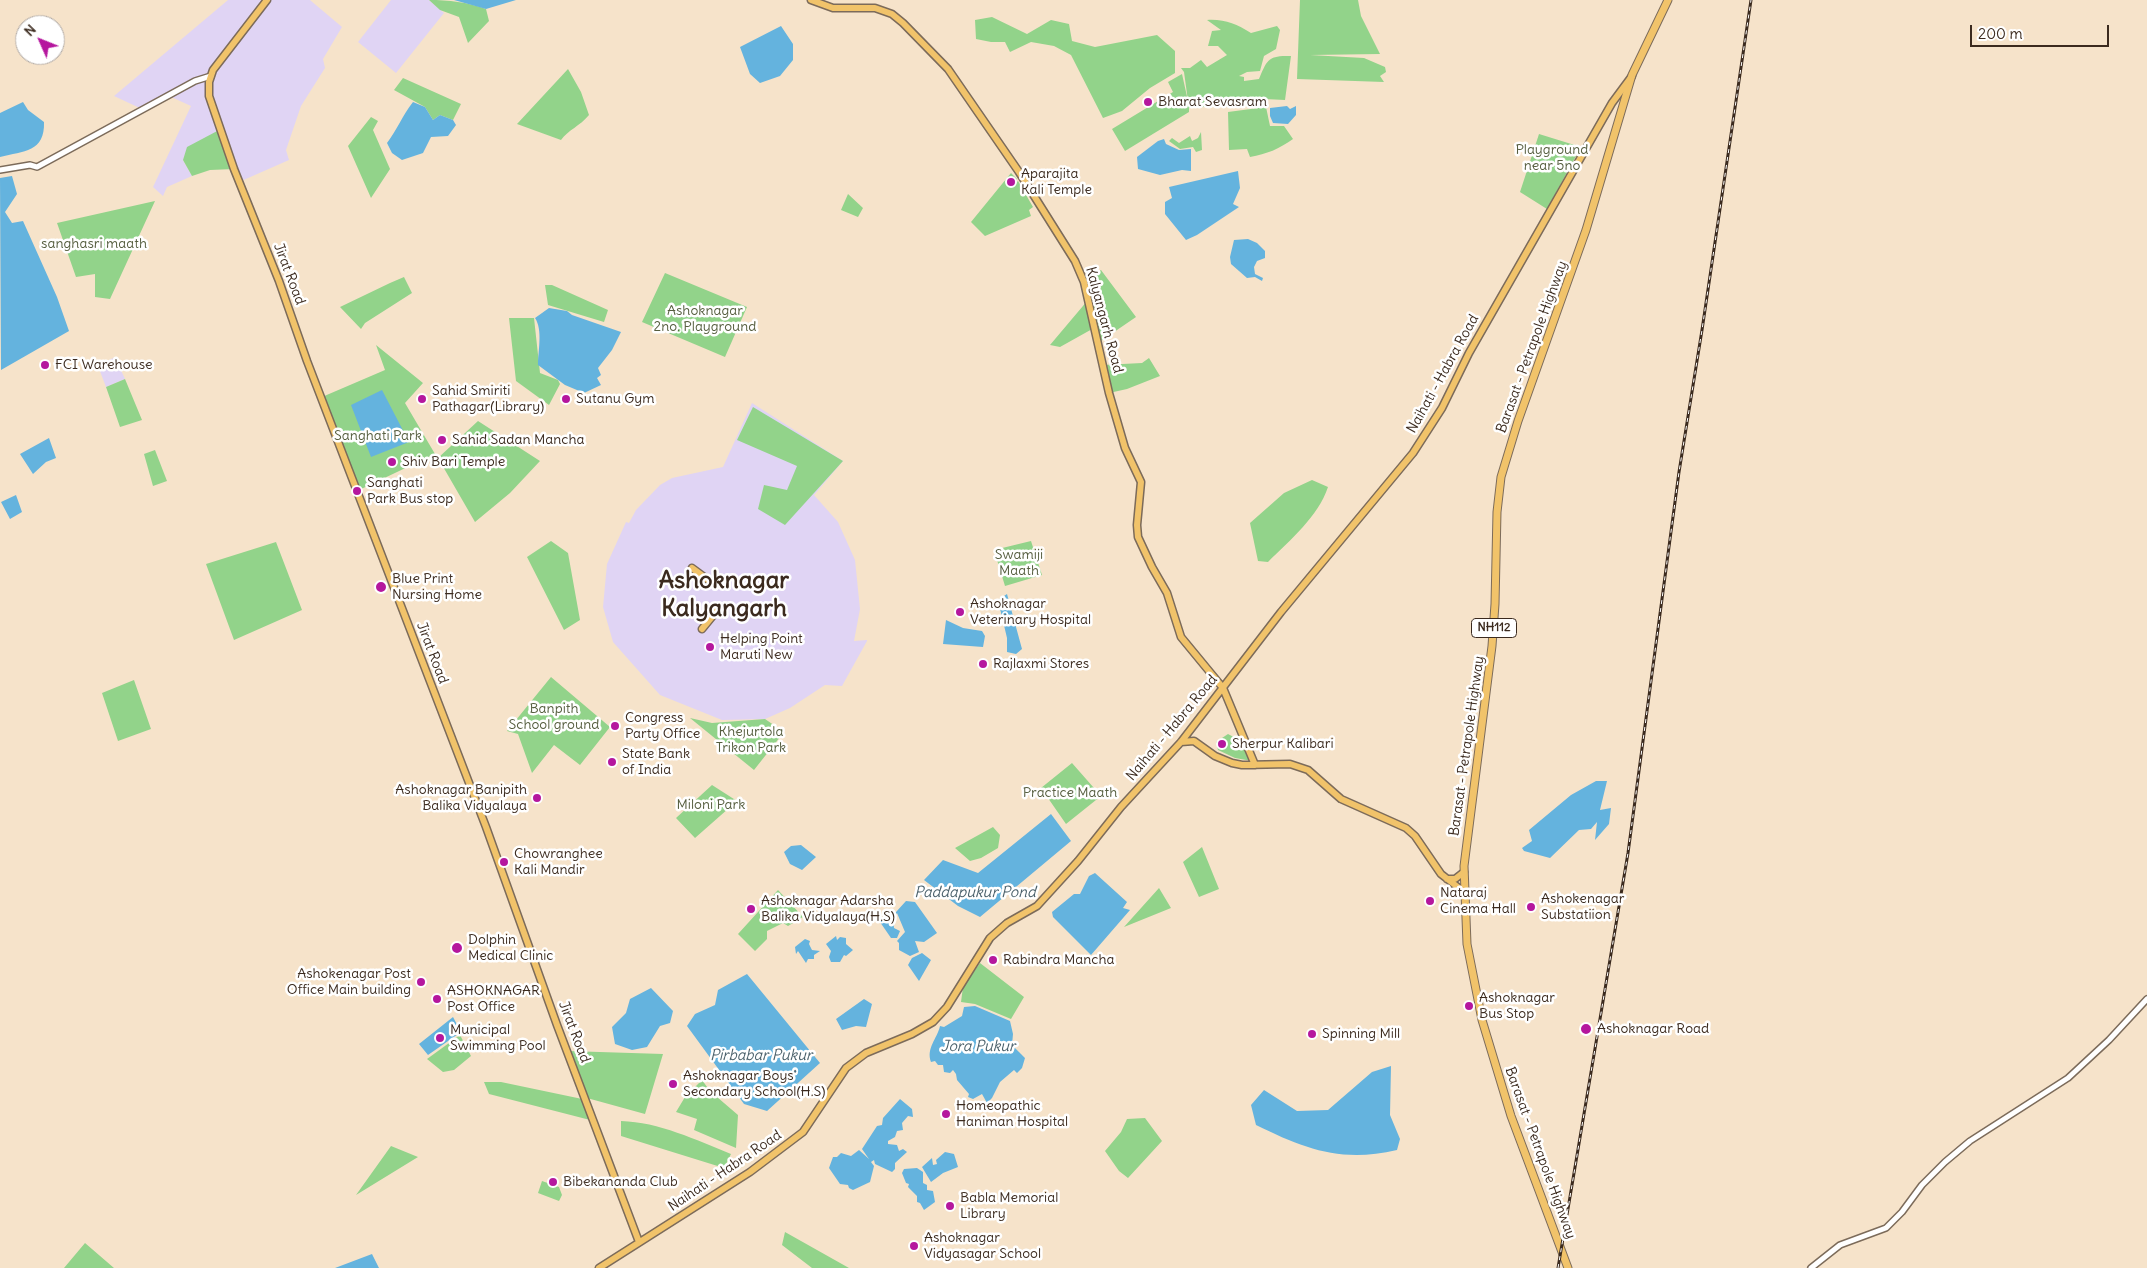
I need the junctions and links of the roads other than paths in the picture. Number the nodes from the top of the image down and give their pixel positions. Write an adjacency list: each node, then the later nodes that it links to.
1 (267, 0): 5 (main road)
2 (811, 0): 11 (main road, Kalyangarh Road)
3 (1668, 0): 4 (highway, Barasat - Petrapole Highway / NH112)
4 (1632, 75): 11 (main road, Naihati - Habra Road); 14 (highway, Barasat - Petrapole Highway / NH112)
5 (210, 76): 6 (street); 18 (main road, Jirat Road)
6 (0, 170)
7 (692, 568): 8 (main road)
8 (715, 585)
9 (720, 607): 10 (main road)
10 (702, 629)
11 (1223, 688): 12 (main road, Naihati - Habra Road); 13 (main road, Kalyangarh Road)
12 (1181, 742): 13 (main road); 18 (main road, Naihati - Habra Road)
13 (1255, 765): 15 (main road)
14 (1464, 872): 15 (main road); 16 (highway, Barasat - Petrapole Highway / NH112)
15 (1446, 878): 16 (main road)
16 (1464, 892): 20 (highway, Barasat - Petrapole Highway / NH112)
17 (2147, 1000): 21 (street)
18 (639, 1242): 19 (main road, Naihati - Habra Road)
19 (599, 1268)
20 (1568, 1268)
21 (1811, 1268)

